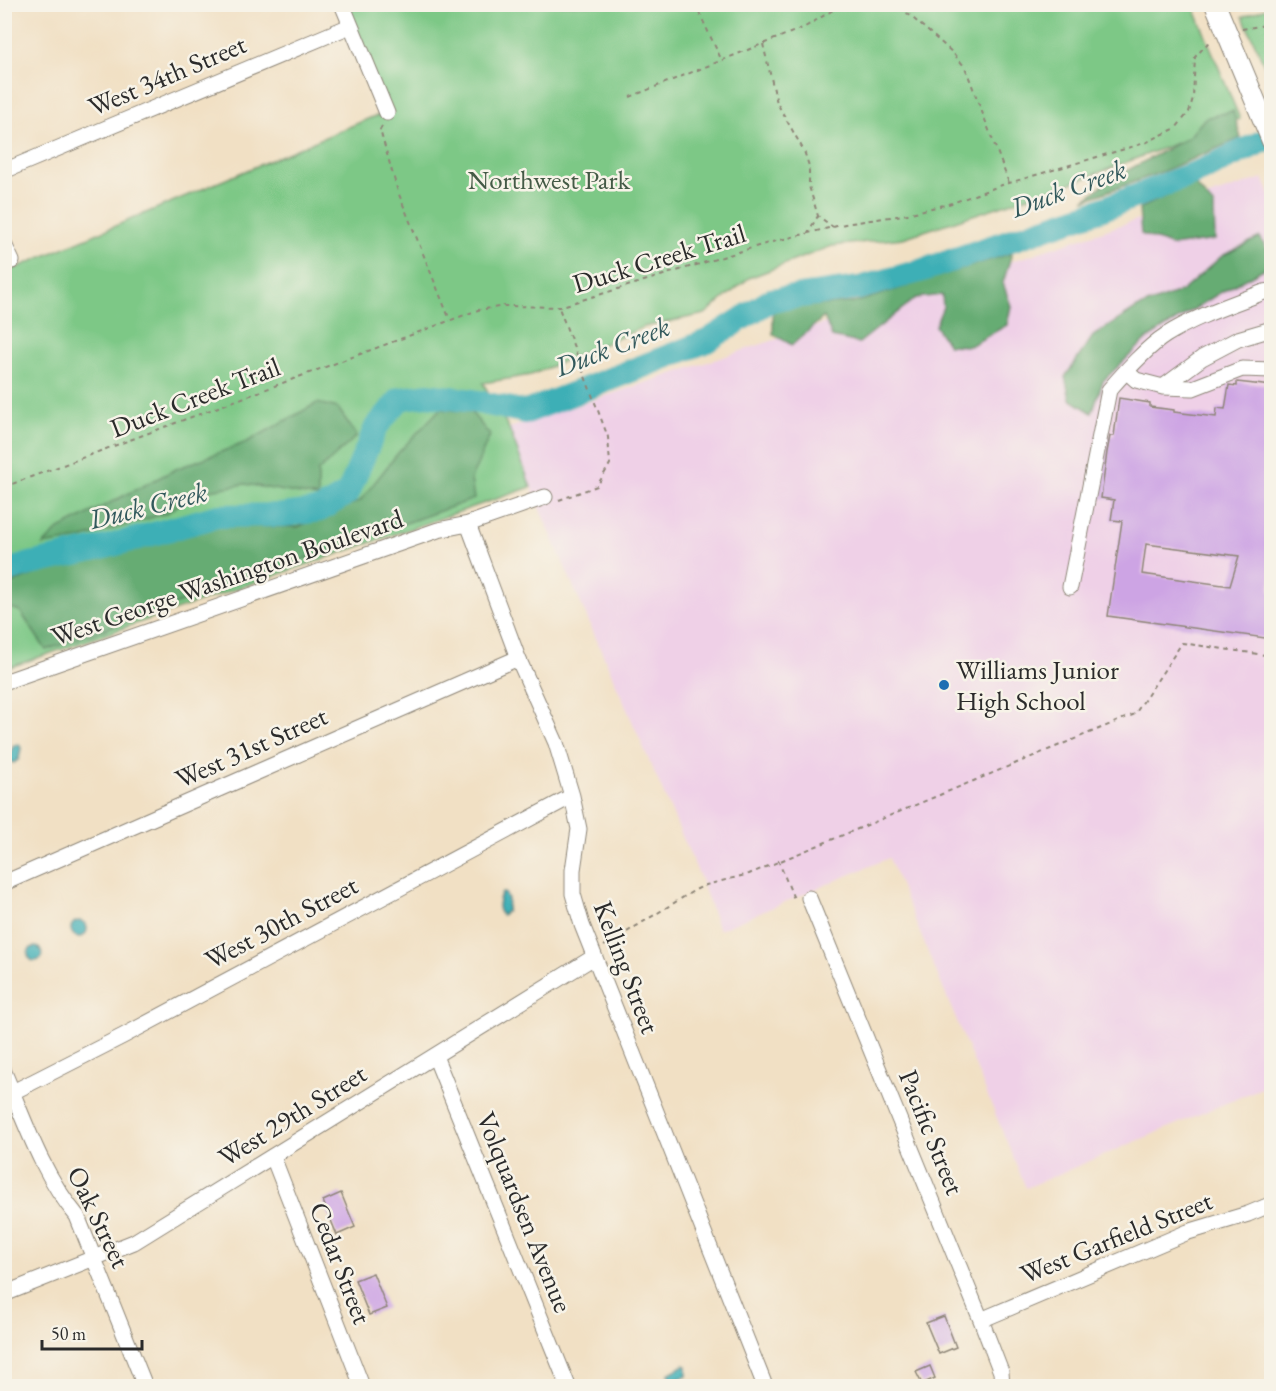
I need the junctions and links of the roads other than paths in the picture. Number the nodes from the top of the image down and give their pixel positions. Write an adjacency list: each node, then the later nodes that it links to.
1 (342, 4): 3 (street)
2 (1215, 4): 5 (main road)
3 (350, 26): 4 (street); 6 (street, West 34th Street)
4 (387, 113)
5 (1272, 141)
6 (4, 171)
7 (4, 244): 8 (street)
8 (12, 261)
9 (1272, 291): 12 (street)
10 (1272, 329): 13 (street)
11 (1272, 370): 13 (street)
12 (1126, 371): 13 (street); 16 (street)
13 (1163, 387)
14 (545, 497): 15 (street, West George Washington Boulevard)
15 (468, 524): 17 (street, Kelling Street); 18 (street, West George Washington Boulevard)
16 (1070, 587)
17 (518, 658): 19 (street, Kelling Street); 20 (street, West 31st Street)
18 (4, 682)
19 (572, 796): 22 (street, Kelling Street); 25 (street, West 30th Street)
20 (4, 883)
21 (809, 898): 30 (street, Pacific Street)
22 (594, 957): 23 (street, West 29th Street); 34 (street, Kelling Street)
23 (435, 1056): 26 (street, West 29th Street); 33 (street, Volquardsen Avenue)
24 (4, 1072): 25 (street, Oak Street)
25 (13, 1092): 28 (street, Oak Street)
26 (273, 1157): 28 (street, West 29th Street); 32 (street, Cedar Street)
27 (1272, 1204): 30 (street, West Garfield Street)
28 (94, 1259): 29 (street, West 29th Street); 31 (street, Oak Street)
29 (4, 1294)
30 (981, 1320): 35 (street, Pacific Street)
31 (145, 1386)
32 (362, 1386)
33 (568, 1386)
34 (765, 1386)
35 (1002, 1386)

